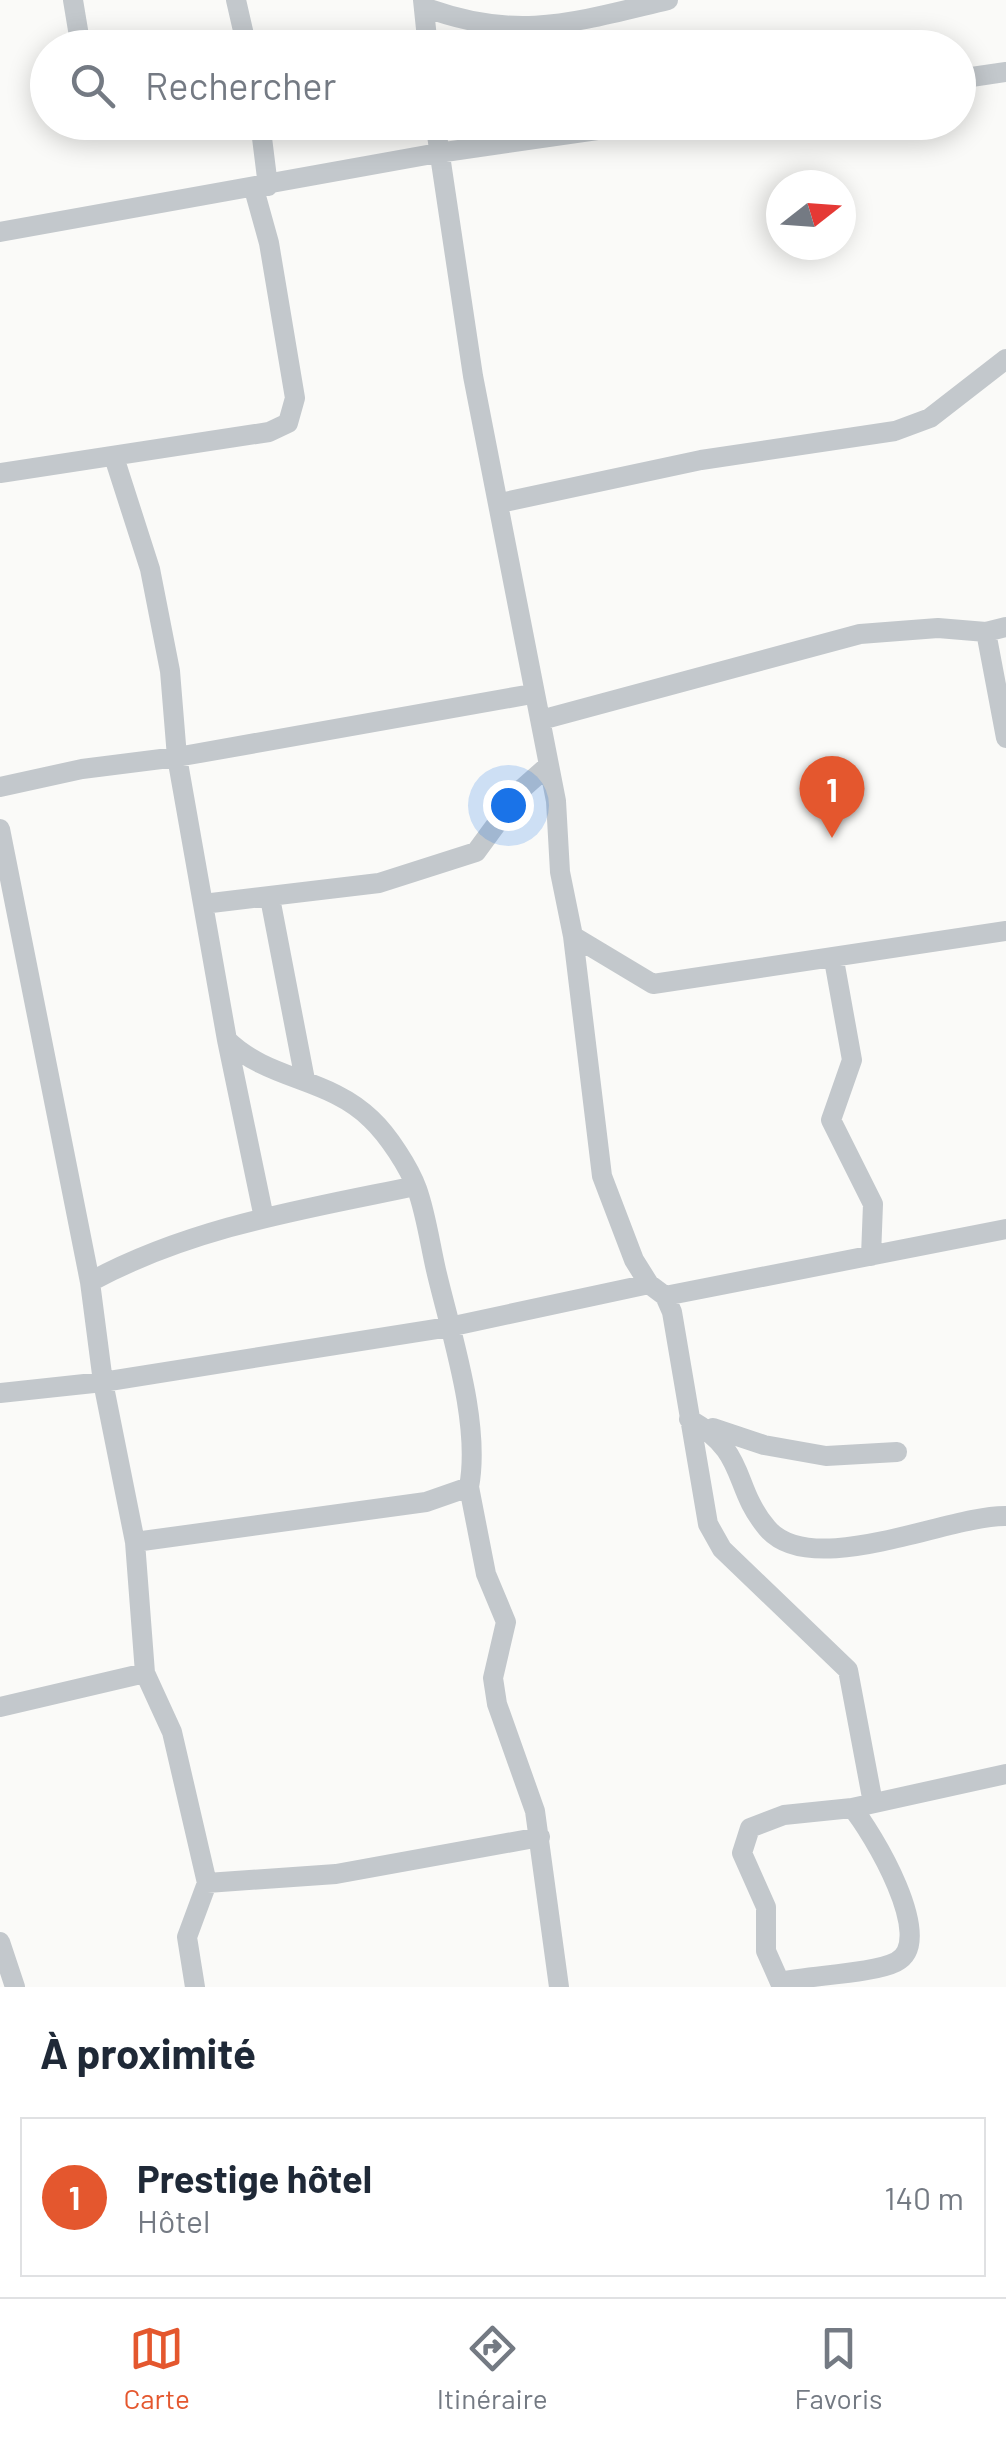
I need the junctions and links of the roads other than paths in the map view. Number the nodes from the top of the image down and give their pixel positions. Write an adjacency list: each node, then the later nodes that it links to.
1 (73, 0): 5 (street)
2 (236, 0): 6 (street)
3 (668, 0): 4 (street)
4 (423, 4): 7 (street)
5 (78, 30)
6 (244, 30)
7 (426, 30)
8 (1006, 72): 9 (street)
9 (976, 76)
10 (261, 140): 14 (street)
11 (437, 140): 13 (street)
12 (528, 140): 13 (street)
13 (438, 153): 14 (street); 19 (street)
14 (262, 187): 15 (street); 17 (street)
15 (0, 232)
16 (1006, 359): 19 (street)
17 (114, 457): 18 (street); 24 (street)
18 (0, 473)
19 (500, 503): 21 (street)
20 (996, 630): 22 (street); 23 (street)
21 (532, 694): 22 (street); 24 (street)
22 (541, 720): 25 (street)
23 (1006, 738)
24 (177, 757): 26 (street); 29 (street)
25 (549, 765): 28 (street); 31 (street)
26 (0, 787)
27 (0, 829): 39 (street)
28 (270, 898): 29 (street); 34 (street)
29 (203, 904): 33 (street)
30 (1006, 931): 32 (street)
31 (574, 936): 32 (street); 40 (street)
32 (834, 960): 38 (street)
33 (226, 1040): 34 (street); 36 (street)
34 (304, 1080): 35 (street)
35 (416, 1186): 36 (street); 41 (street)
36 (264, 1218): 39 (street)
37 (1006, 1229): 38 (street)
38 (871, 1256): 40 (street)
39 (90, 1282): 42 (street)
40 (657, 1290): 41 (street); 44 (street)
41 (449, 1327): 42 (street); 46 (street)
42 (103, 1382): 43 (street); 48 (street)
43 (0, 1393)
44 (697, 1423): 45 (street); 47 (street); 52 (street)
45 (897, 1452)
46 (469, 1487): 48 (street); 53 (street)
47 (1006, 1516)
48 (134, 1542): 49 (street)
49 (145, 1673): 50 (street); 54 (street)
50 (0, 1707)
51 (1006, 1774): 52 (street)
52 (862, 1805): 56 (street); 56 (street)
53 (540, 1837): 54 (street); 59 (street)
54 (207, 1884): 58 (street)
55 (0, 1942): 57 (street)
56 (781, 1985)
57 (14, 1987)
58 (195, 1987)
59 (558, 1987)

